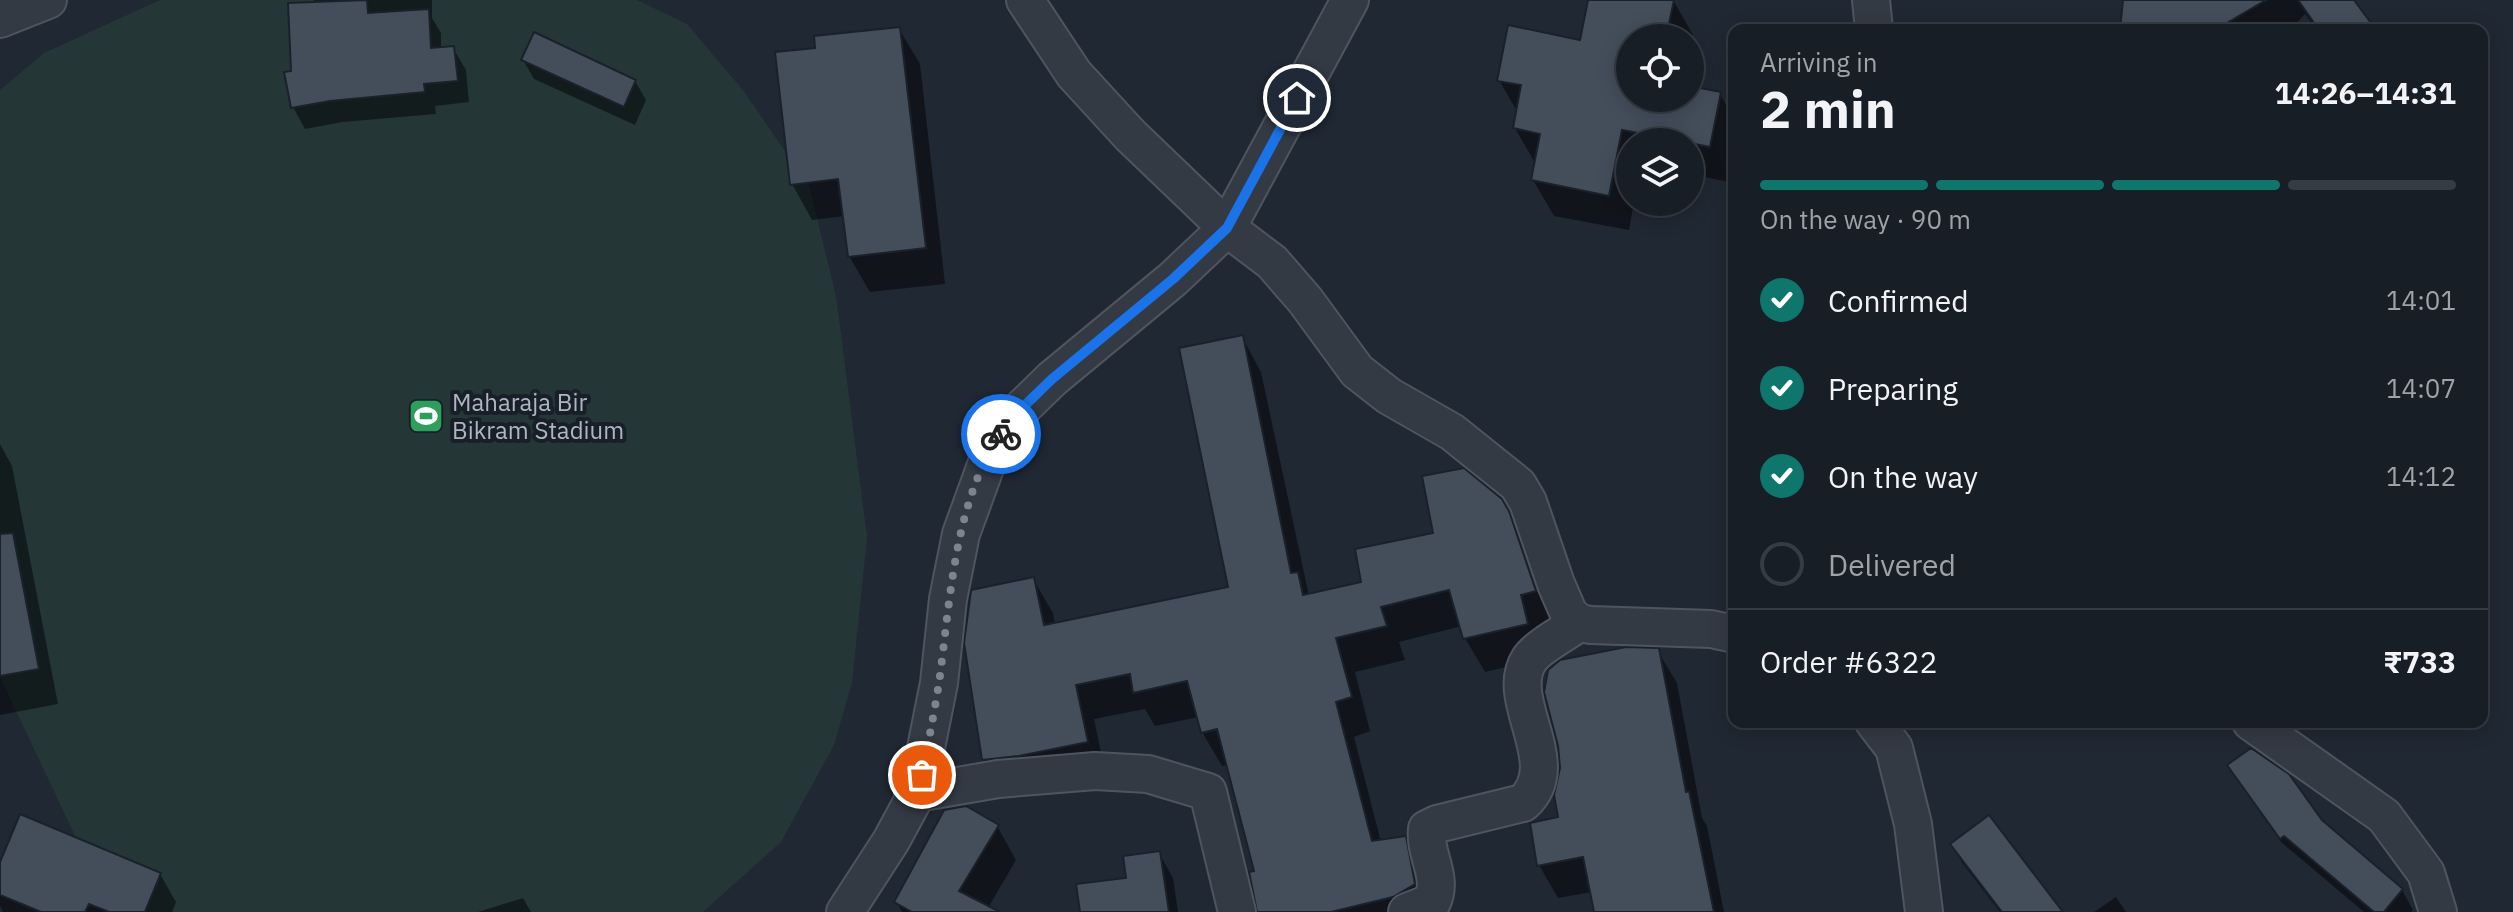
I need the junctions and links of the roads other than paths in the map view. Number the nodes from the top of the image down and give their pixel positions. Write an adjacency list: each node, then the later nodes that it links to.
1 (48, 0): 5 (street)
2 (1025, 0): 7 (street)
3 (1350, 0): 7 (street)
4 (1871, 0): 6 (street)
5 (0, 19)
6 (1873, 24)
7 (1227, 228): 8 (street); 12 (street)
8 (1579, 623): 9 (street); 15 (street)
9 (1728, 633)
10 (1879, 728): 16 (street)
11 (2259, 728): 17 (street)
12 (917, 793): 13 (street); 14 (street)
13 (845, 912)
14 (1237, 912)
15 (1407, 912)
16 (1924, 912)
17 (2438, 912)

